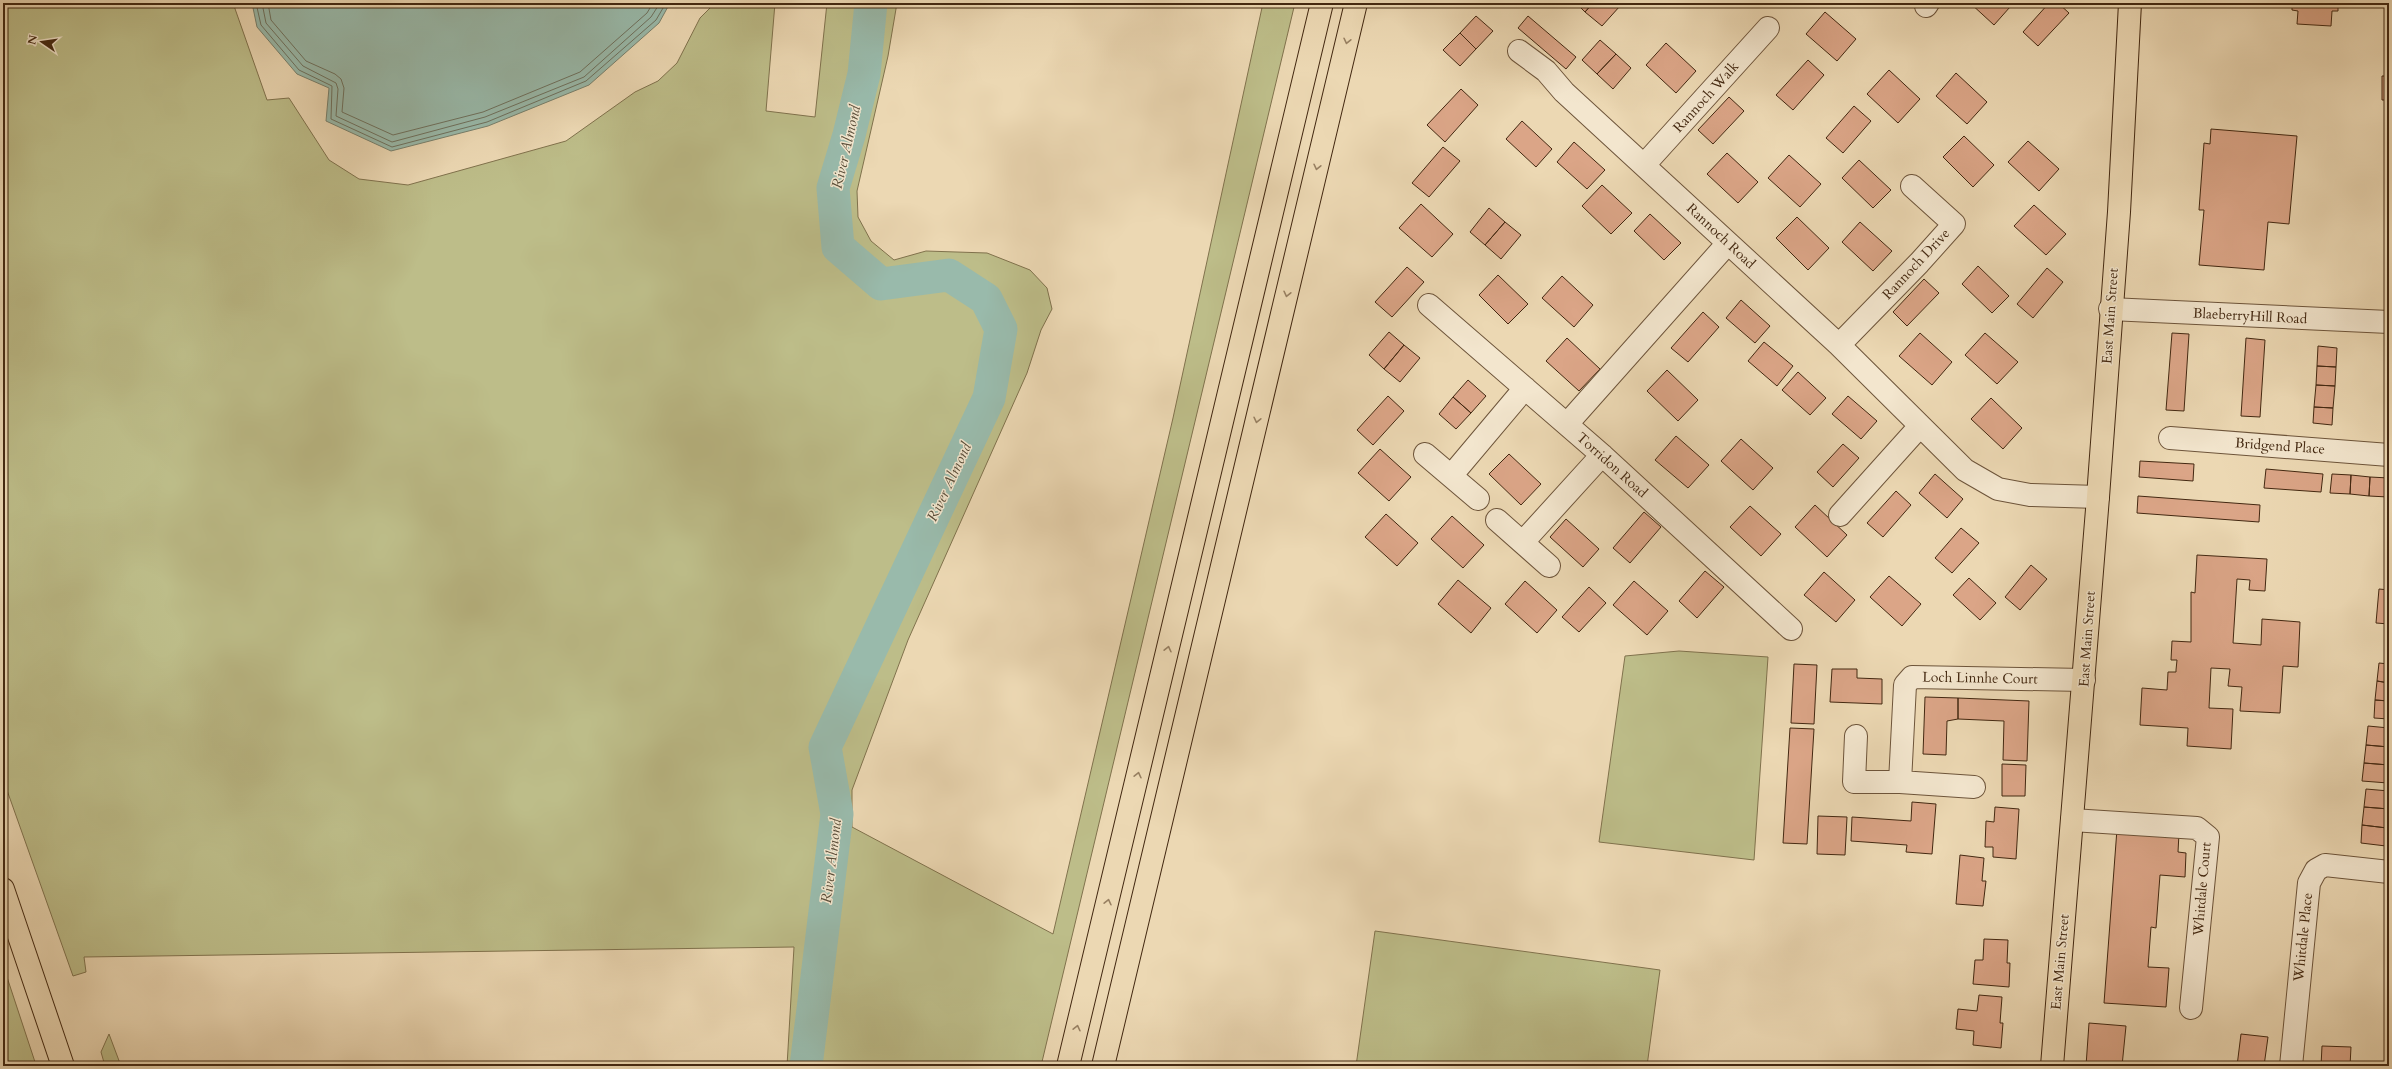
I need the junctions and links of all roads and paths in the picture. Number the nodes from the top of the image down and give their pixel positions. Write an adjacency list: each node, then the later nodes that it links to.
1 (1322, 3): 37 (main road, one-way to 1)
2 (1356, 3): 38 (main road, one-way to 38)
3 (2130, 3): 10 (main road, East Main Street)
4 (1768, 28): 6 (street, Rannoch Walk)
5 (1519, 51): 6 (street, Rannoch Road)
6 (1644, 165): 8 (street, Rannoch Road)
7 (1912, 186): 12 (street, Rannoch Drive)
8 (1728, 243): 12 (street, Rannoch Road); 14 (street)
9 (1429, 306): 13 (street, Torridon Road)
10 (2116, 310): 11 (street, BlaeberryHill Road); 21 (main road, East Main Street)
11 (2389, 316)
12 (1839, 345): 15 (street, Rannoch Road)
13 (1525, 388): 14 (street, Torridon Road); 20 (street)
14 (1567, 424): 18 (street, Torridon Road)
15 (1920, 426): 21 (street, Rannoch Road); 23 (street)
16 (2170, 438): 19 (street, Bridgend Place)
17 (1425, 454): 20 (street)
18 (1602, 454): 25 (street); 27 (street, Torridon Road)
19 (2389, 455)
20 (1452, 476): 22 (street)
21 (2098, 497): 28 (main road, East Main Street)
22 (1478, 499)
23 (1840, 515)
24 (1497, 520): 25 (street)
25 (1522, 542): 26 (street)
26 (1549, 566)
27 (1791, 629)
28 (2084, 680): 30 (street, Loch Linnhe Court); 32 (main road, East Main Street)
29 (1856, 736): 30 (street)
30 (1900, 782): 31 (street)
31 (1974, 787)
32 (2072, 820): 35 (street, Whitdale Court); 39 (main road, East Main Street)
33 (2389, 872): 40 (street, Whitdale Place)
34 (3, 889): 36 (main road)
35 (2191, 1008)
36 (63, 1066)
37 (1068, 1066)
38 (1103, 1066)
39 (2052, 1066)
40 (2291, 1066)

